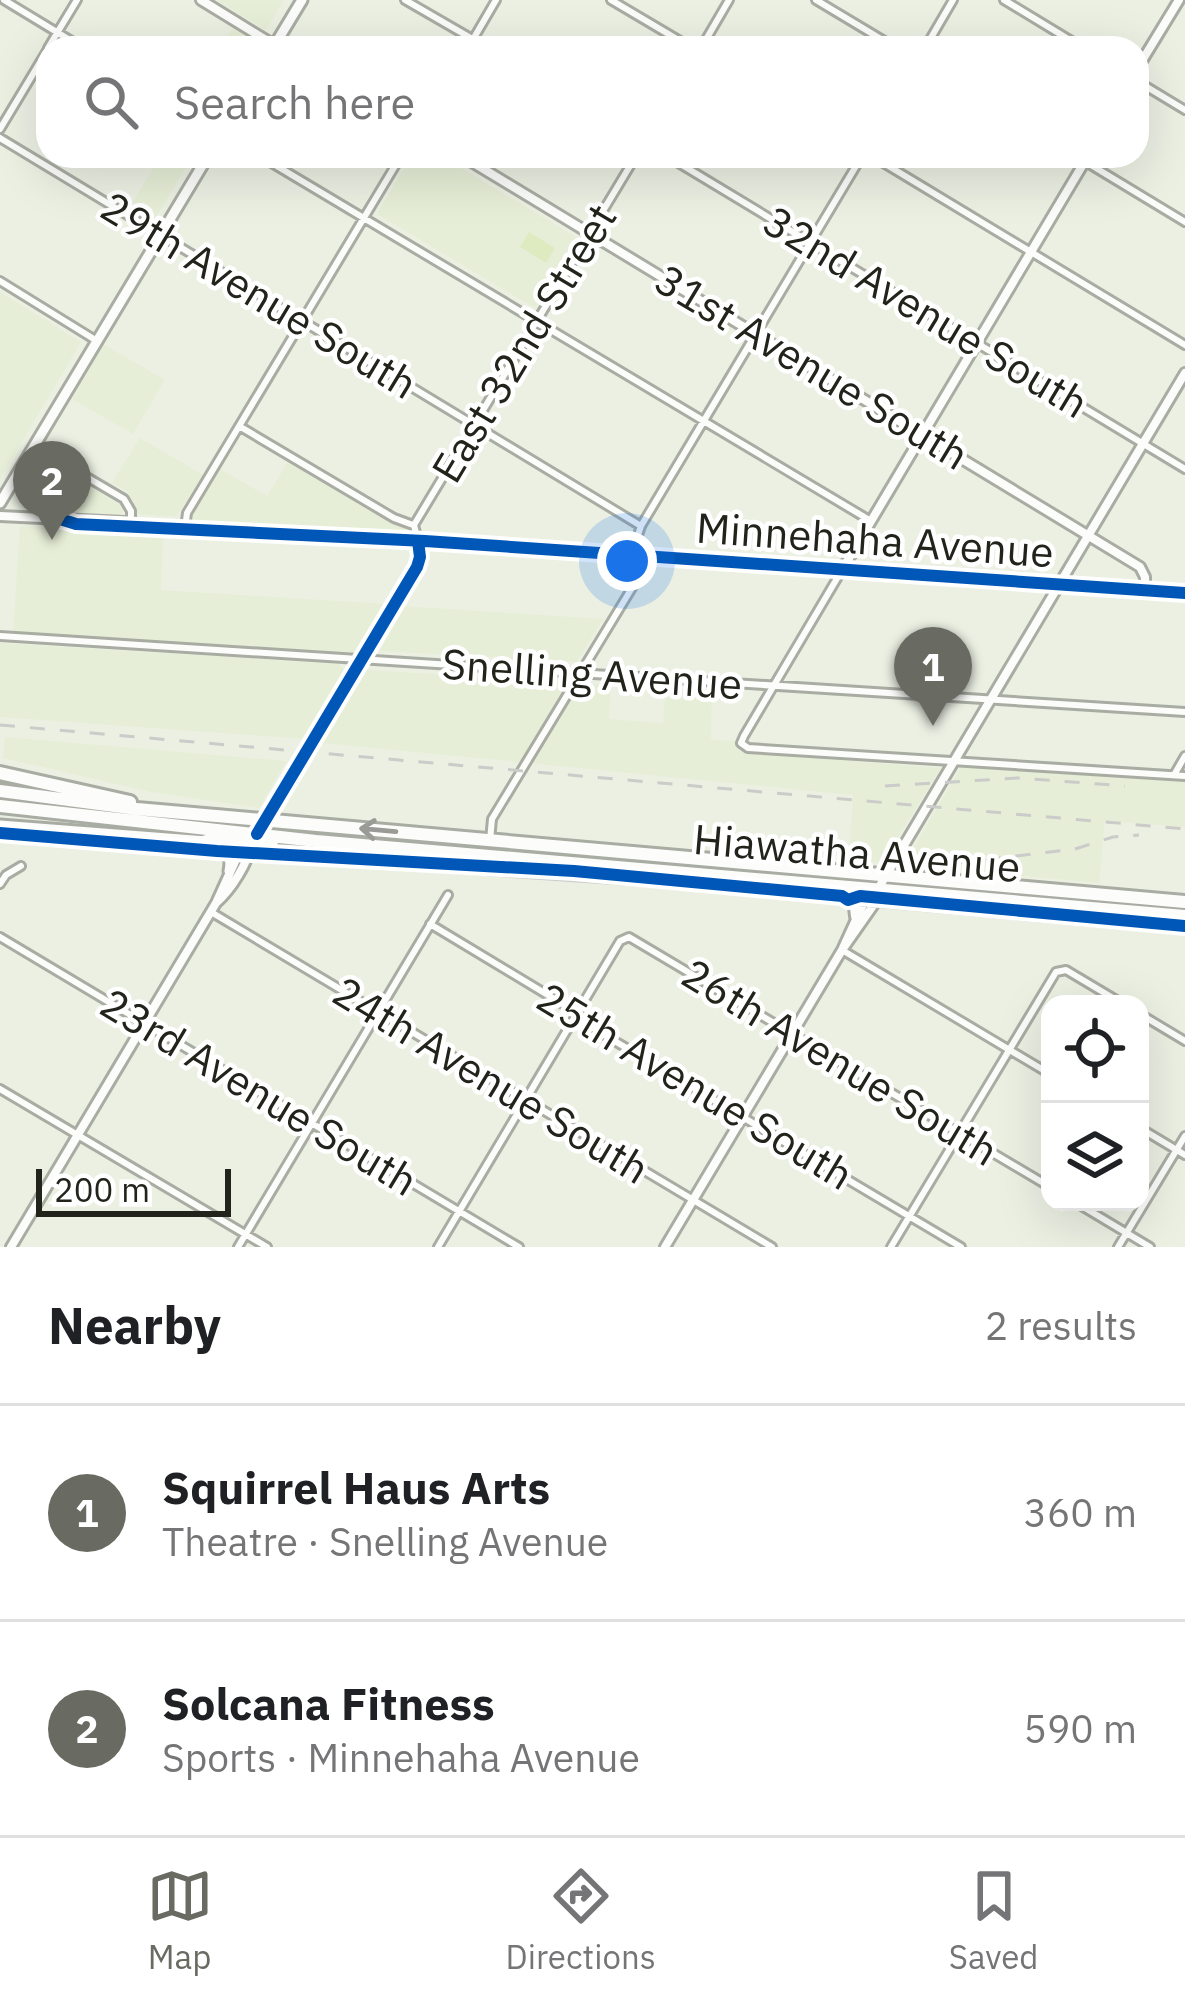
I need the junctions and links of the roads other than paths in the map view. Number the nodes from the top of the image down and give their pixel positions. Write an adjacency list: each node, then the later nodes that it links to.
1 (4, 0): 13 (street)
2 (77, 0): 13 (street)
3 (201, 0): 16 (street)
4 (302, 0): 17 (main road)
5 (405, 0): 18 (street)
6 (496, 0): 19 (street)
7 (611, 0): 20 (street)
8 (729, 0): 21 (street)
9 (816, 0): 22 (street)
10 (953, 0): 23 (street)
11 (1004, 0): 24 (street)
12 (1178, 0): 25 (street)
13 (58, 33): 14 (street); 15 (street)
14 (56, 36)
15 (63, 36)
16 (258, 36)
17 (282, 36)
18 (468, 36)
19 (475, 36)
20 (672, 36)
21 (708, 36)
22 (876, 36)
23 (932, 36)
24 (1063, 36)
25 (1149, 50)
26 (36, 68): 29 (street)
27 (1149, 88): 28 (street)
28 (1185, 110)
29 (0, 129)
30 (0, 138): 31 (street, 29th Avenue South)
31 (36, 161)
32 (48, 168): 46 (street, 29th Avenue South)
33 (201, 168): 46 (main road)
34 (280, 168): 43 (street)
35 (393, 168): 43 (street)
36 (482, 168): 45 (street, 31st Avenue South)
37 (629, 168): 45 (street, East 32nd Street)
38 (687, 168): 47 (street, 32nd Avenue South)
39 (855, 168): 47 (street)
40 (892, 168): 48 (street)
41 (1078, 168): 48 (street)
42 (1099, 168): 44 (street)
43 (364, 218): 50 (street); 51 (street)
44 (1185, 221)
45 (590, 233): 50 (street, East 32nd Street); 52 (street, 31st Avenue South)
46 (159, 238): 51 (street, 29th Avenue South); 53 (main road)
47 (811, 243): 52 (street); 54 (street, 32nd Avenue South)
48 (1032, 253): 54 (street); 55 (street)
49 (0, 281): 53 (street)
50 (538, 320): 57 (street); 59 (street, East 32nd Street)
51 (302, 322): 58 (street); 59 (street, 29th Avenue South)
52 (756, 334): 57 (street); 60 (street, 31st Avenue South)
53 (98, 341): 62 (main road)
54 (979, 343): 60 (street); 61 (street, 32nd Avenue South)
55 (1185, 345)
56 (1185, 373): 61 (street)
57 (705, 422): 66 (street); 69 (street)
58 (239, 425): 68 (street); 70 (street)
59 (475, 425): 68 (street, East 32nd Street); 69 (street, 29th Avenue South)
60 (925, 434): 66 (street); 71 (street, 31st Avenue South)
61 (1143, 443): 63 (street, 32nd Avenue South); 71 (street)
62 (34, 446): 64 (main road); 67 (street)
63 (1185, 469)
64 (0, 503)
65 (0, 515): 67 (street, Minnehaha Avenue)
66 (871, 521): 74 (street)
67 (130, 524): 70 (street, Minnehaha Avenue)
68 (414, 526): 72 (street, East 32nd Street)
69 (641, 526): 73 (street)
70 (185, 528): 72 (street, Minnehaha Avenue)
71 (1089, 536): 75 (street); 76 (street, 31st Avenue South)
72 (418, 542): 73 (street, Minnehaha Avenue); 79 (street)
73 (639, 558): 74 (street, Minnehaha Avenue); 80 (street)
74 (842, 570): 75 (street, Minnehaha Avenue); 81 (street)
75 (1060, 584): 76 (street, Minnehaha Avenue); 82 (street)
76 (1145, 591): 77 (street, Minnehaha Avenue)
77 (1185, 593)
78 (0, 636): 79 (street, Snelling Avenue)
79 (362, 660): 80 (street, Snelling Avenue); 93 (street)
80 (581, 673): 81 (street, Snelling Avenue); 94 (street)
81 (772, 686): 82 (street, Snelling Avenue); 85 (street)
82 (993, 698): 83 (street, Snelling Avenue); 85 (street)
83 (1185, 712)
84 (1185, 756): 87 (street)
85 (955, 763): 87 (street); 98 (street)
86 (0, 773): 91 (highway)
87 (1174, 775): 88 (street)
88 (1185, 776)
89 (0, 791): 91 (highway, Hiawatha Avenue)
90 (0, 806): 93 (highway, Hiawatha Avenue)
91 (190, 814): 93 (highway, Hiawatha Avenue)
92 (0, 825): 95 (main road)
93 (258, 833): 94 (highway, Hiawatha Avenue, one-way to 93); 95 (highway); 97 (street); 100 (highway, Hiawatha Avenue); 104 (street)
94 (490, 840): 98 (highway, Hiawatha Avenue)
95 (206, 841): 97 (main road)
96 (21, 866): 99 (street)
97 (229, 871): 104 (street)
98 (886, 876): 101 (street); 103 (highway, Hiawatha Avenue)
99 (0, 884)
100 (830, 884): 101 (highway, Hiawatha Avenue); 105 (highway)
101 (878, 890): 105 (street); 106 (highway, Hiawatha Avenue); 109 (street)
102 (448, 895): 107 (street)
103 (1185, 902)
104 (214, 908): 113 (street, 24th Avenue South); 116 (street)
105 (857, 916): 109 (street)
106 (1185, 916)
107 (430, 925): 113 (street); 114 (street, 25th Avenue South)
108 (0, 937): 116 (street, 23rd Avenue South)
109 (842, 950): 117 (street); 119 (street)
110 (1044, 995): 111 (street)
111 (1106, 995)
112 (1041, 999): 119 (street)
113 (378, 1012): 122 (street, 24th Avenue South); 124 (street)
114 (576, 1015): 117 (street, 26th Avenue South); 122 (street); 123 (street, 25th Avenue South)
115 (1149, 1019): 118 (street)
116 (145, 1023): 124 (street, 23rd Avenue South); 127 (street)
117 (792, 1033): 123 (street); 125 (street, 26th Avenue South)
118 (1185, 1041)
119 (1010, 1050): 120 (street); 125 (street)
120 (1041, 1069)
121 (0, 1089): 127 (street)
122 (525, 1101): 131 (street, 24th Avenue South); 132 (street)
123 (743, 1117): 131 (street); 134 (street, 25th Avenue South)
124 (312, 1124): 132 (street, 23rd Avenue South); 136 (street)
125 (960, 1133): 130 (street, 26th Avenue South); 134 (street)
126 (1149, 1133): 129 (street)
127 (78, 1135): 136 (street); 138 (street)
128 (1185, 1136): 129 (street)
129 (1181, 1152): 135 (street)
130 (1041, 1182)
131 (693, 1200): 143 (street); 144 (street, 24th Avenue South)
132 (459, 1211): 141 (street); 142 (street, 23rd Avenue South)
133 (1090, 1211): 135 (street)
134 (910, 1216): 145 (street); 146 (street, 25th Avenue South)
135 (1126, 1233): 147 (street); 148 (street)
136 (245, 1234): 139 (street); 140 (street)
137 (0, 1240): 138 (street)
138 (12, 1247)
139 (238, 1247)
140 (267, 1247)
141 (438, 1247)
142 (519, 1247)
143 (665, 1247)
144 (772, 1247)
145 (891, 1247)
146 (961, 1247)
147 (1118, 1247)
148 (1150, 1247)

